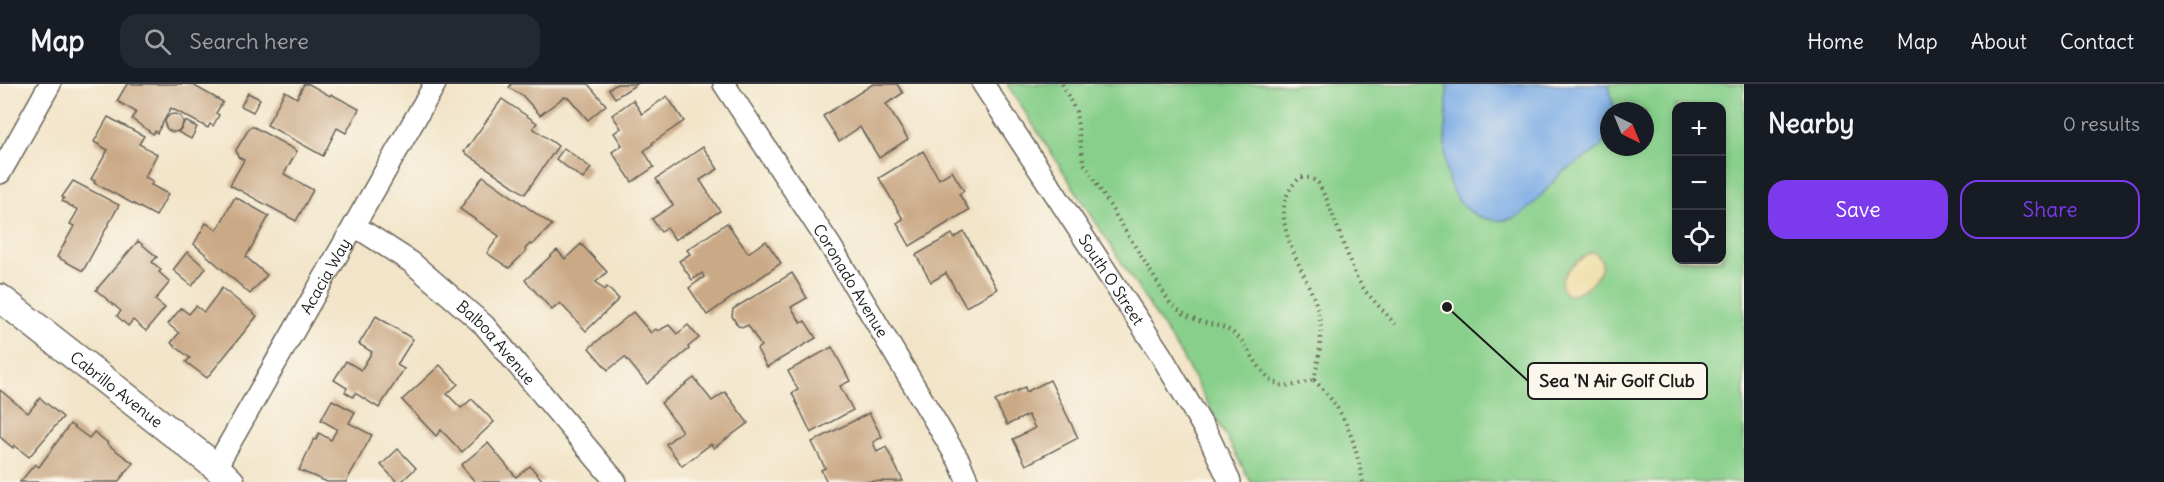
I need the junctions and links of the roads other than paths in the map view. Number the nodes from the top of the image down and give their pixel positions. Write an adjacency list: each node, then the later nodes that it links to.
1 (50, 84): 5 (street)
2 (435, 84): 6 (street, Acacia Way)
3 (724, 84): 10 (street, Coronado Avenue)
4 (983, 84): 11 (street, South O Street)
5 (0, 173)
6 (355, 226): 8 (street, Acacia Way); 9 (street, Balboa Avenue)
7 (0, 298): 8 (street, Cabrillo Avenue)
8 (224, 474)
9 (616, 482)
10 (968, 482)
11 (1230, 482)

